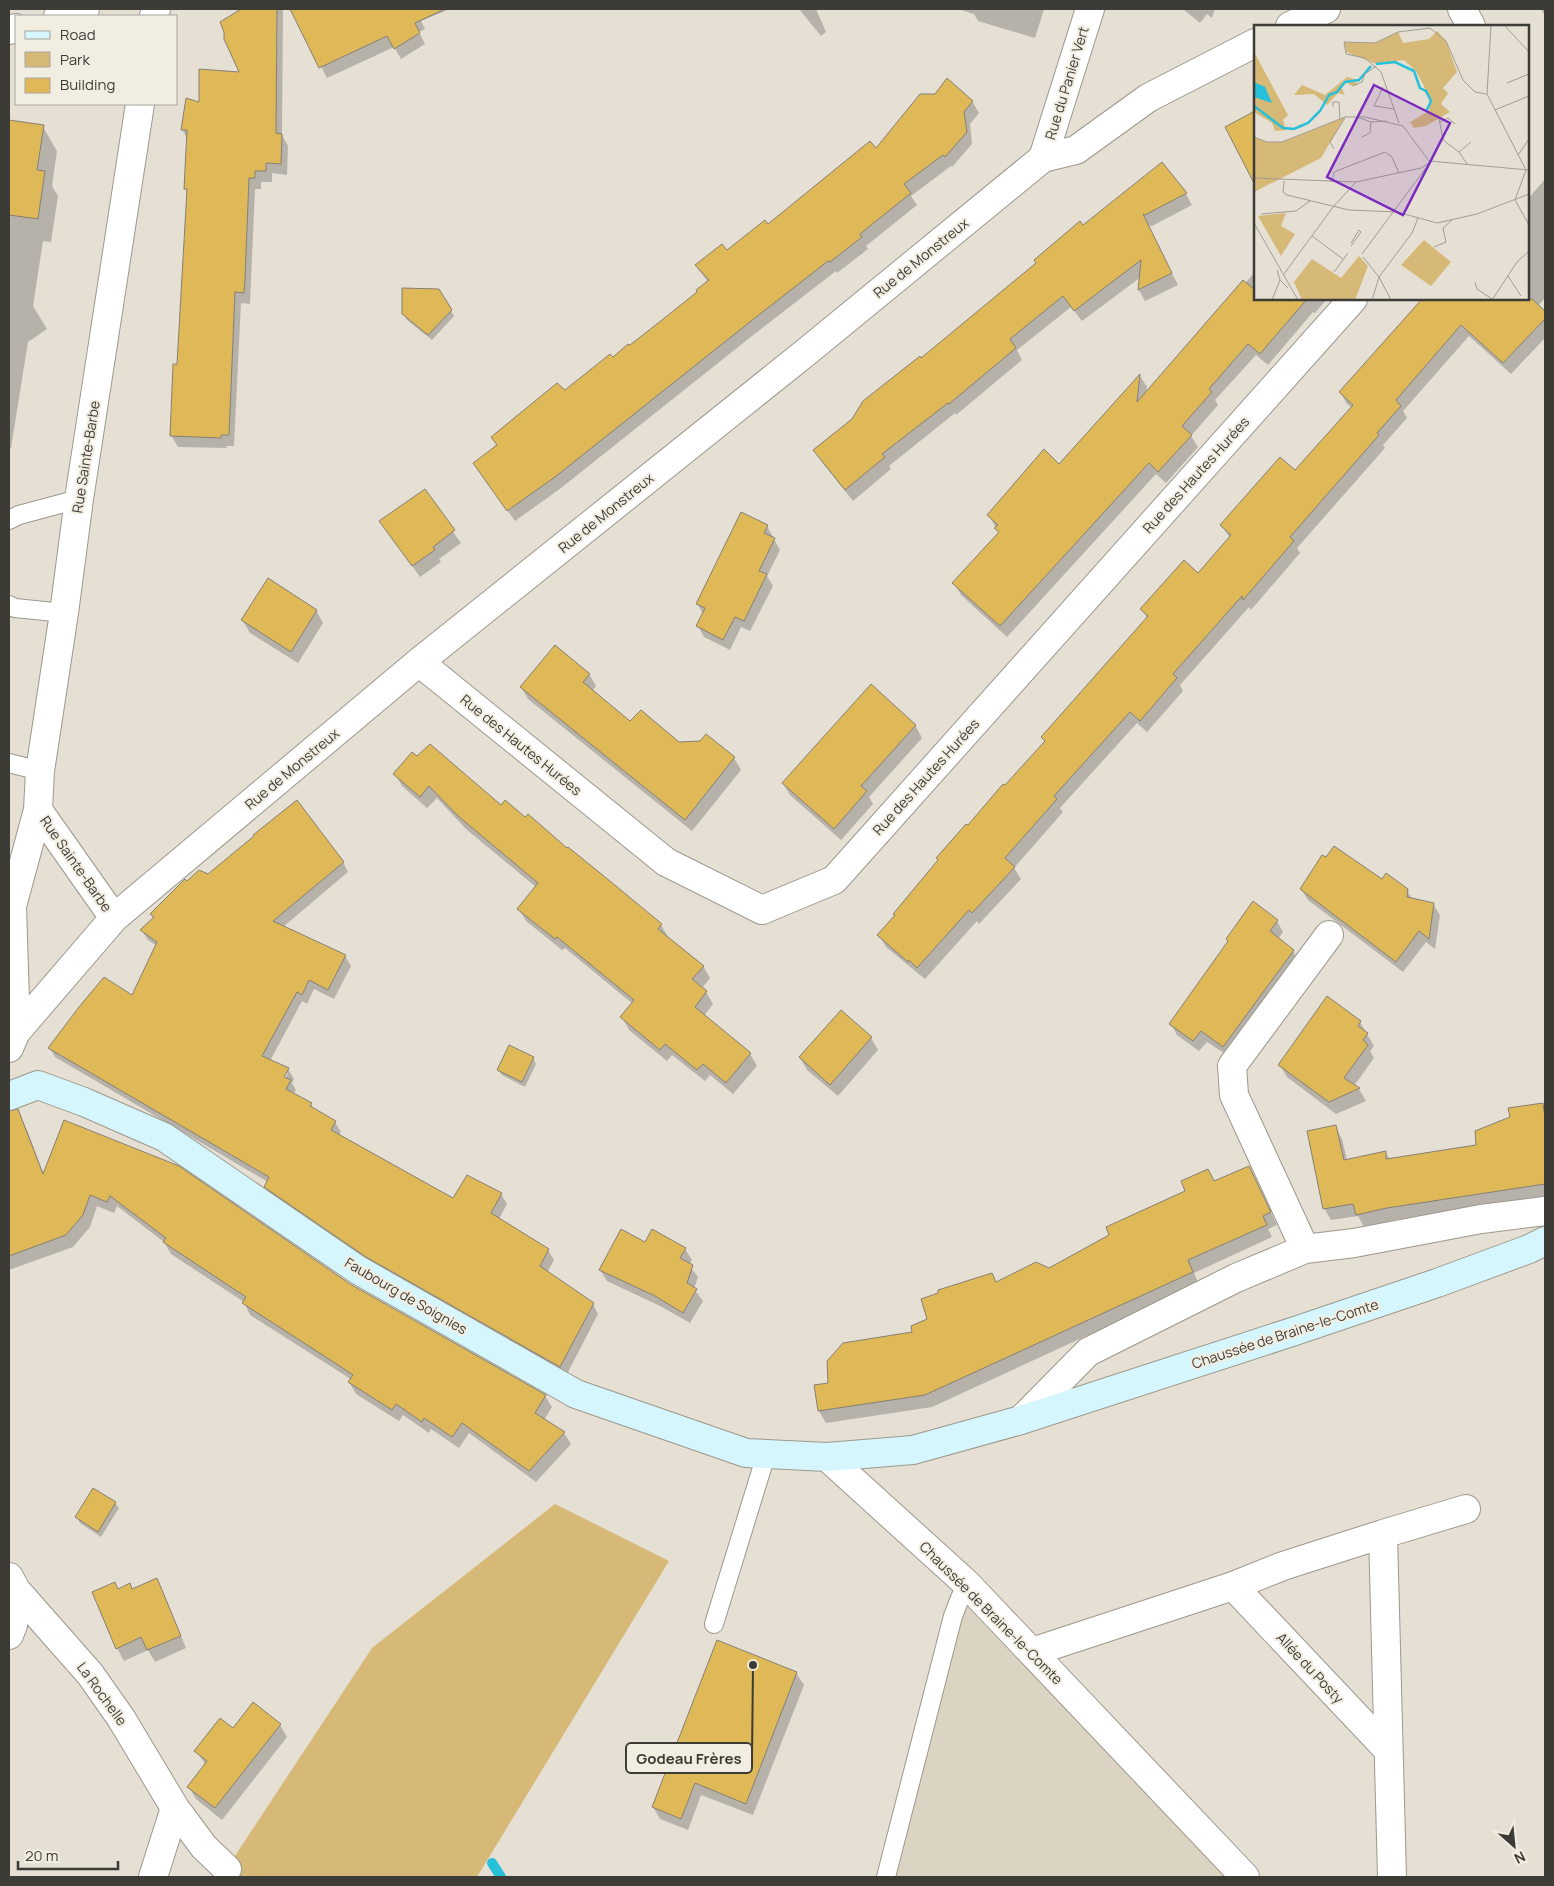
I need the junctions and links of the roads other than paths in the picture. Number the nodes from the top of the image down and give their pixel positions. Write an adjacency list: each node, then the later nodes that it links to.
1 (85, 9): 5 (street)
2 (1090, 9): 10 (street, Rue du Panier Vert)
3 (1326, 9): 6 (street)
4 (1462, 9): 7 (street)
5 (62, 15)
6 (1292, 25)
7 (1470, 25)
8 (1254, 44): 10 (street, Rue de Monstreux)
9 (140, 105): 12 (street, Rue Sainte-Barbe)
10 (1043, 158): 16 (street, Rue de Monstreux)
11 (1352, 300): 16 (street, Rue des Hautes Hurées)
12 (79, 499): 13 (lane); 15 (street, Rue Sainte-Barbe)
13 (9, 520)
14 (9, 605): 15 (lane)
15 (64, 613): 18 (street, Rue Sainte-Barbe)
16 (419, 662): 20 (street, Rue de Monstreux)
17 (9, 763): 18 (lane)
18 (40, 771): 19 (street, Rue Sainte-Barbe)
19 (38, 810): 20 (street, Rue Sainte-Barbe); 22 (street, Rue Sainte-Barbe)
20 (114, 918): 22 (street, Rue de Monstreux)
21 (1329, 935): 26 (street)
22 (12, 1040)
23 (9, 1096): 28 (street, Faubourg de Soignies)
24 (1545, 1211): 26 (street, Chaussée de Braine-le-Comte)
25 (1545, 1241): 27 (street, Chaussée de Braine-le-Comte)
26 (1306, 1249): 27 (street, Chaussée de Braine-le-Comte)
27 (1021, 1420): 29 (street, Chaussée de Braine-le-Comte)
28 (766, 1455): 29 (street, Faubourg de Soignies); 35 (lane)
29 (827, 1456): 32 (street, Chaussée de Braine-le-Comte)
30 (1466, 1509): 31 (street)
31 (1383, 1534): 34 (street); 38 (street)
32 (966, 1583): 37 (street, Chaussée de Braine-le-Comte); 42 (lane)
33 (12, 1584): 36 (street, La Rochelle); 39 (street, La Rochelle)
34 (1233, 1586): 37 (street); 38 (street, Allée du Posty)
35 (714, 1624)
36 (9, 1635)
37 (1032, 1652): 43 (street, Chaussée de Braine-le-Comte)
38 (1388, 1750): 44 (street)
39 (175, 1808): 40 (street, La Rochelle); 41 (street)
40 (227, 1869)
41 (153, 1877)
42 (886, 1877)
43 (1245, 1877)
44 (1392, 1877)

